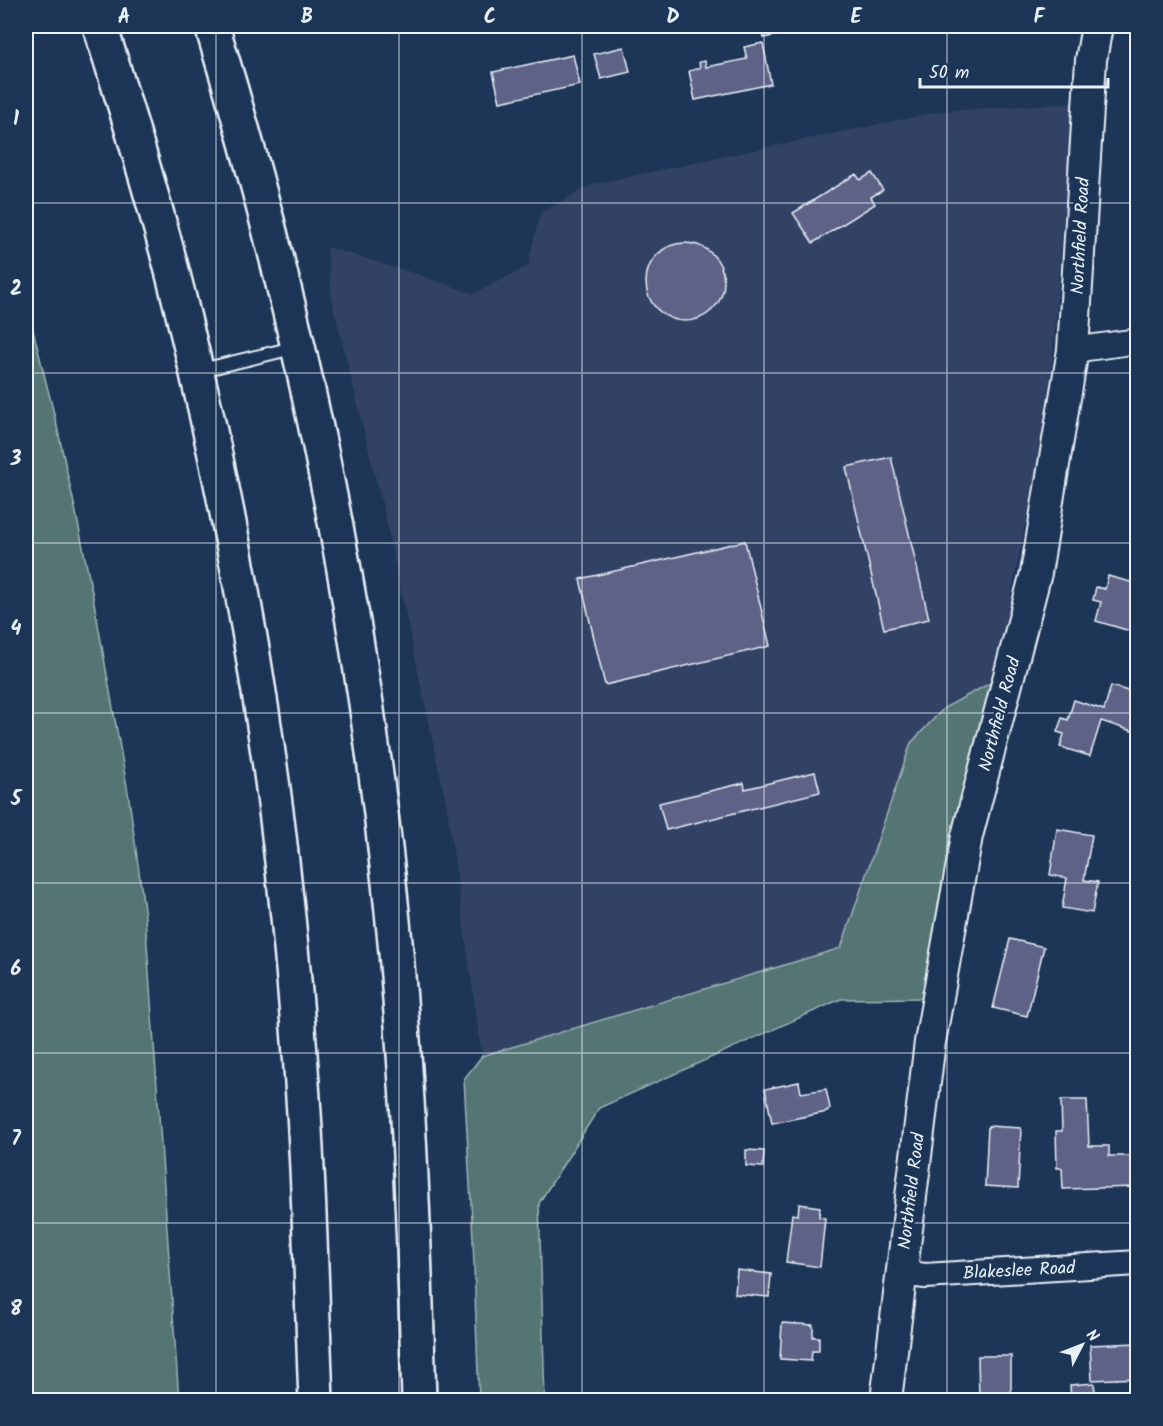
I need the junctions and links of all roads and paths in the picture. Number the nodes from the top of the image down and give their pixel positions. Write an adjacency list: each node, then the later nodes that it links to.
1 (100, 26): 7 (highway)
2 (212, 26): 5 (highway)
3 (1097, 26): 6 (street, Northfield Road)
4 (1137, 341): 6 (street)
5 (298, 347): 7 (lane); 11 (highway)
6 (1073, 350): 9 (street, Northfield Road)
7 (196, 371): 10 (highway)
8 (1137, 1263): 9 (street, Blakeslee Road)
9 (901, 1273): 12 (street, Northfield Road)
10 (316, 1401)
11 (419, 1401)
12 (885, 1401)

